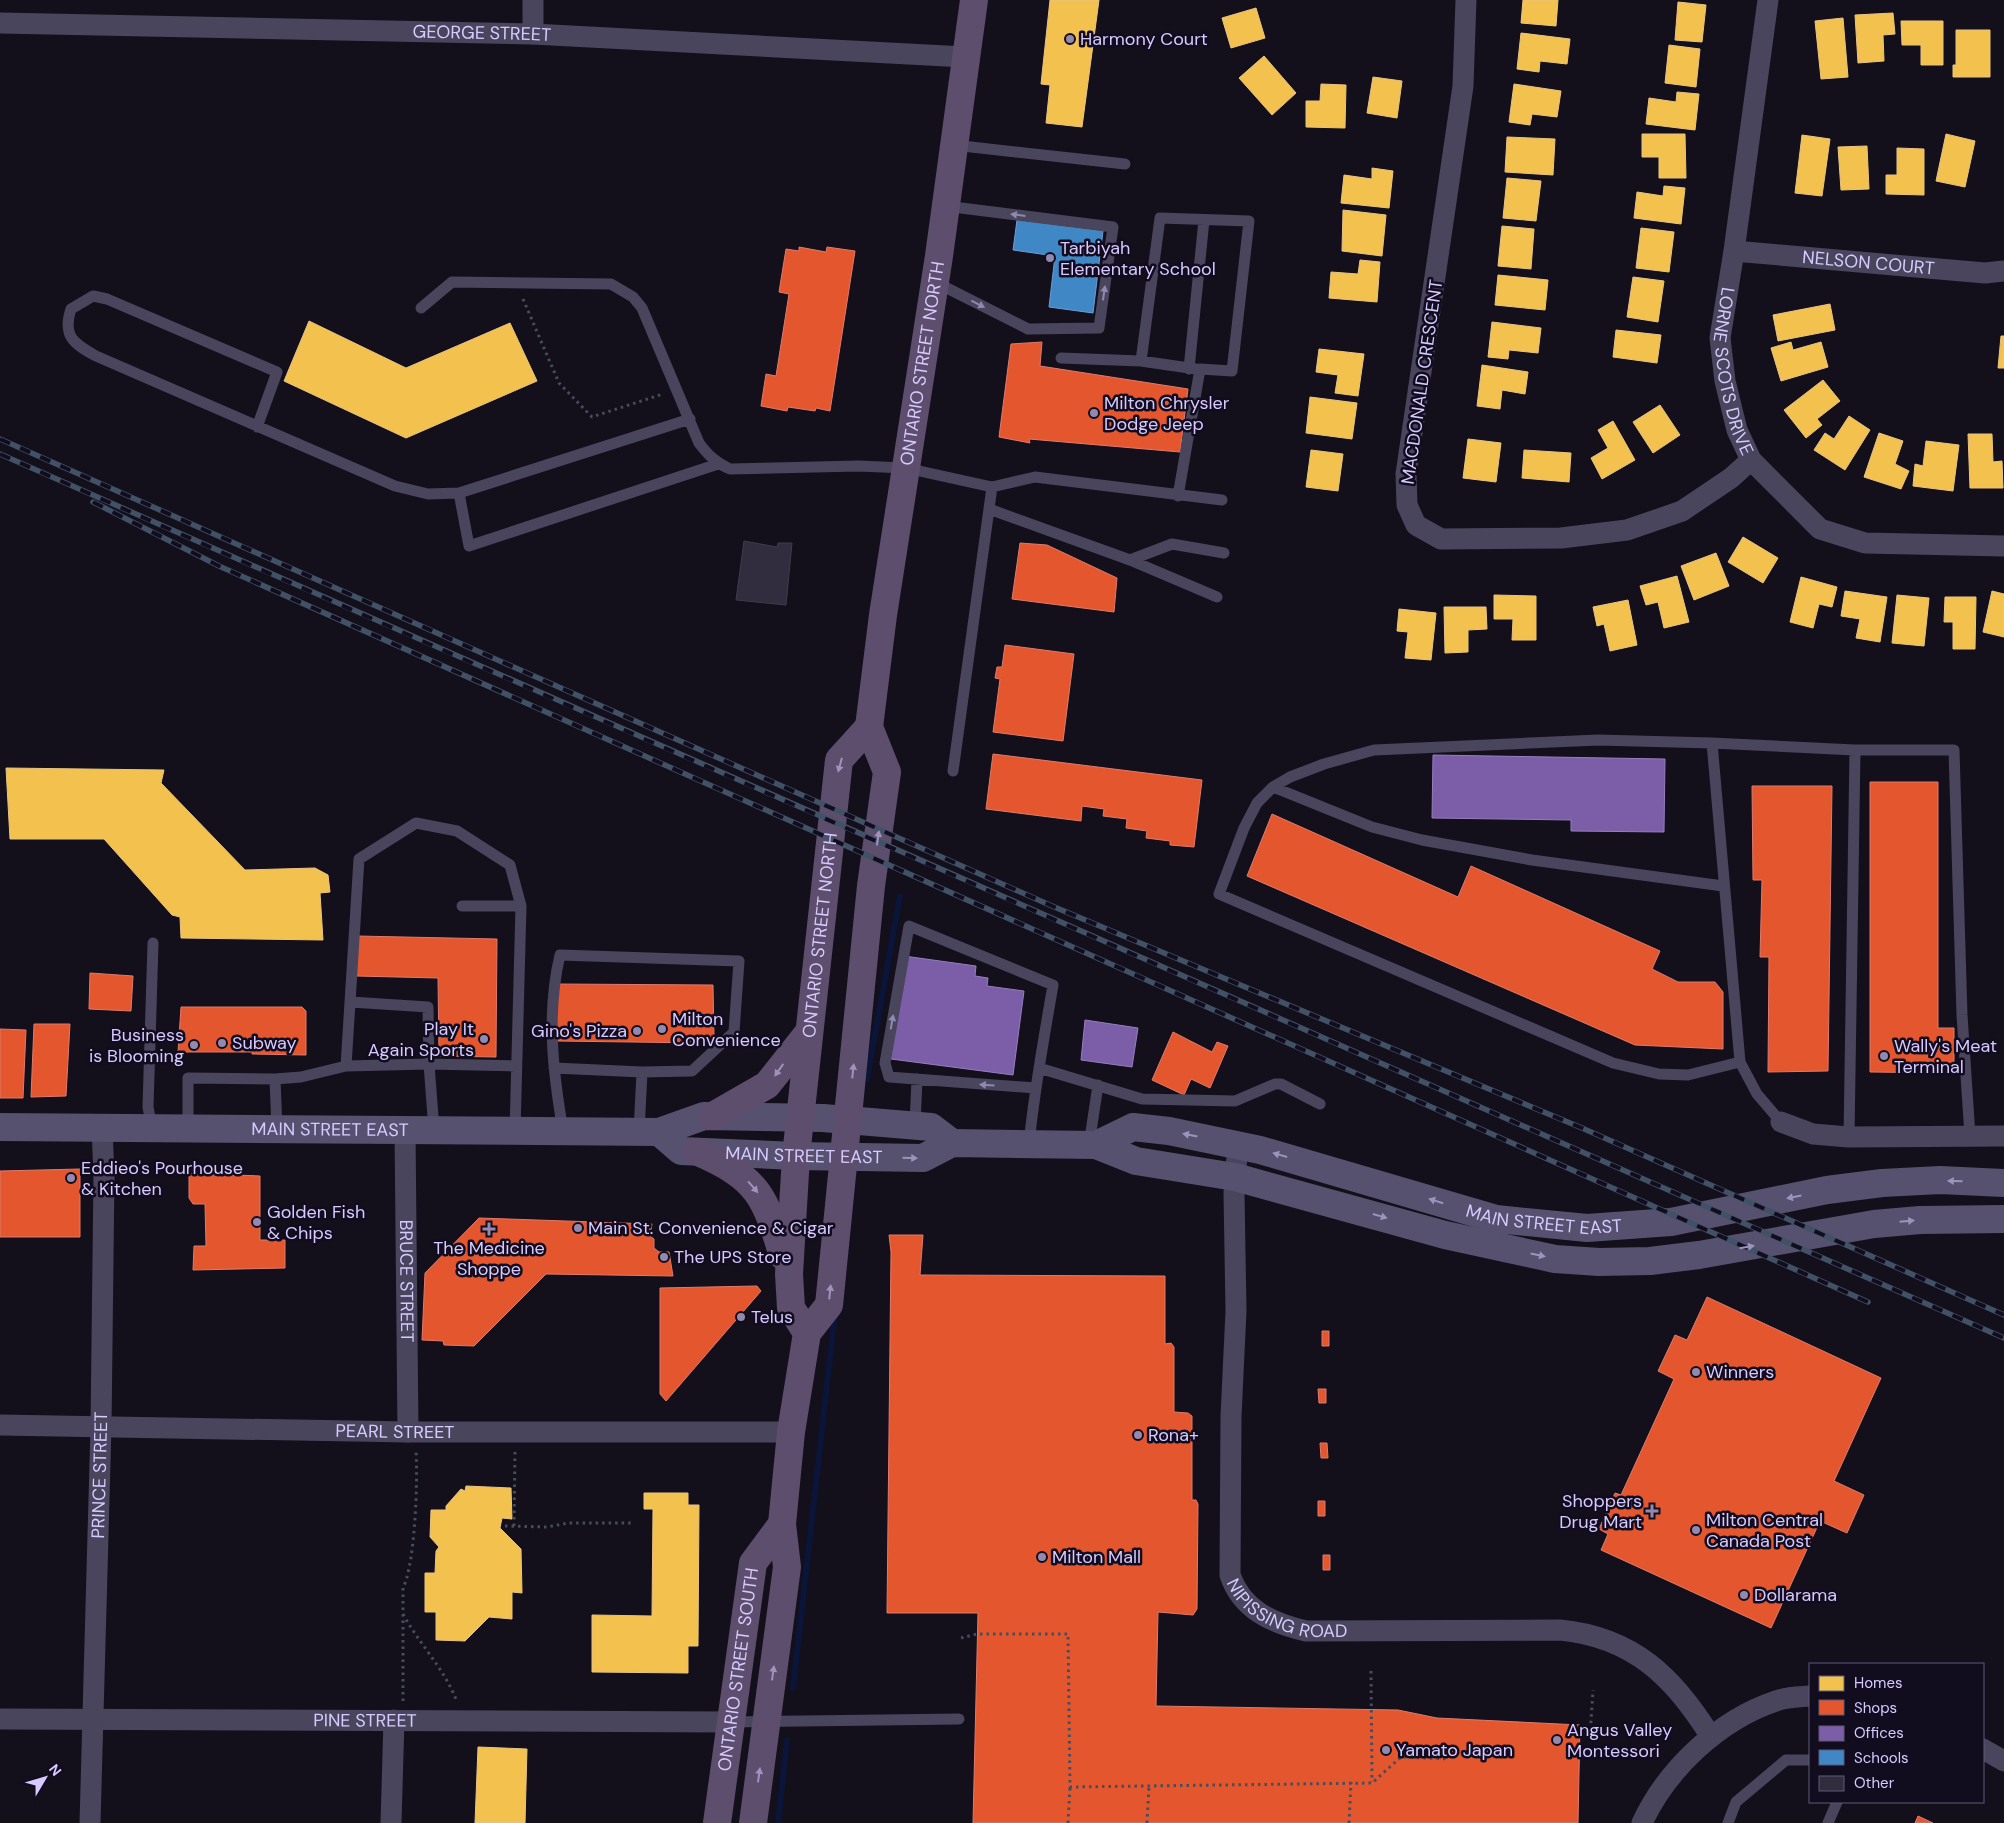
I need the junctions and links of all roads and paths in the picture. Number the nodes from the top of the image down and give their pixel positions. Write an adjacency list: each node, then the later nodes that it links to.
1 (533, 0): 6 (street)
2 (974, 0): 7 (main road, ONTARIO STREET NORTH)
3 (1466, 0): 23 (street, MACDONALD CRESCENT)
4 (1768, 0): 12 (street, LORNE SCOTS DRIVE)
5 (0, 23): 6 (street, GEORGE STREET)
6 (533, 34): 7 (street, GEORGE STREET)
7 (964, 57): 8 (main road, ONTARIO STREET NORTH)
8 (953, 145): 9 (lane); 10 (main road, ONTARIO STREET NORTH)
9 (1125, 164)
10 (945, 206): 15 (main road, ONTARIO STREET NORTH); 15 (lane, one-way to 10)
11 (1204, 220): 18 (lane); 19 (lane); 19 (lane)
12 (1734, 251): 13 (street, NELSON COURT); 23 (street, LORNE SCOTS DRIVE)
13 (2004, 271)
14 (515, 282): 16 (lane); 20 (lane); 20 (path)
15 (935, 282): 25 (main road, ONTARIO STREET NORTH)
16 (421, 308)
17 (1061, 358): 18 (lane)
18 (1141, 361): 19 (lane)
19 (1195, 369): 28 (lane)
20 (677, 390): 21 (lane)
21 (690, 419): 24 (lane); 27 (lane)
22 (257, 427): 22 (lane); 27 (lane)
23 (1752, 460): 31 (street, LORNE SCOTS DRIVE)
24 (718, 464): 25 (lane); 27 (lane)
25 (906, 468): 26 (lane); 35 (main road, ONTARIO STREET NORTH)
26 (992, 487): 28 (lane); 30 (lane)
27 (459, 493)
28 (1178, 496): 29 (lane)
29 (1222, 500)
30 (989, 509): 33 (lane); 38 (lane)
31 (2004, 546)
32 (1224, 553): 33 (lane)
33 (1130, 560): 34 (lane)
34 (1217, 598)
35 (869, 727): 45 (main road, ONTARIO STREET NORTH, one-way to 45); 60 (main road, ONTARIO STREET NORTH, one-way to 35)
36 (1712, 743): 37 (lane); 39 (lane); 40 (lane)
37 (1855, 750): 73 (lane); 75 (lane)
38 (953, 771)
39 (1273, 788): 40 (lane); 46 (lane)
40 (1723, 886): 46 (lane)
41 (462, 906): 42 (lane)
42 (520, 906): 44 (lane); 49 (lane)
43 (153, 943): 67 (lane)
44 (351, 1002): 47 (lane); 48 (lane)
45 (809, 1032): 58 (main road, one-way to 58); 59 (main road, ONTARIO STREET NORTH)
46 (1740, 1062): 61 (lane)
47 (429, 1064): 48 (lane); 49 (lane); 69 (lane)
48 (346, 1066): 53 (lane)
49 (516, 1066): 70 (lane)
50 (554, 1068): 52 (lane); 52 (lane); 71 (lane)
51 (1039, 1068): 54 (lane, one-way to 51); 55 (lane); 56 (lane)
52 (642, 1072): 72 (lane)
53 (274, 1079): 64 (lane); 65 (lane)
54 (917, 1079): 56 (lane, one-way to 54); 62 (lane)
55 (1098, 1085): 57 (lane); 79 (lane)
56 (1036, 1088): 77 (lane)
57 (1320, 1104)
58 (713, 1116): 59 (main road, MAIN STREET EAST); 72 (main road, MAIN STREET EAST)
59 (802, 1118): 60 (main road, MAIN STREET EAST); 81 (main road, ONTARIO STREET NORTH)
60 (848, 1120): 62 (main road, MAIN STREET EAST); 82 (main road, ONTARIO STREET NORTH)
61 (1781, 1122): 75 (street)
62 (915, 1125): 76 (main road, MAIN STREET EAST)
63 (0, 1127): 66 (main road, MAIN STREET EAST)
64 (188, 1128): 65 (main road, MAIN STREET EAST); 67 (main road, MAIN STREET EAST)
65 (278, 1128): 68 (main road, MAIN STREET EAST)
66 (102, 1129): 67 (main road, MAIN STREET EAST); 89 (street, PRINCE STREET)
67 (152, 1129)
68 (405, 1130): 69 (main road, MAIN STREET EAST); 90 (street, BRUCE STREET)
69 (434, 1130): 70 (main road, MAIN STREET EAST)
70 (515, 1131): 71 (main road, MAIN STREET EAST)
71 (563, 1131): 72 (main road, MAIN STREET EAST)
72 (649, 1132): 80 (main road, MAIN STREET EAST)
73 (1970, 1136): 74 (street); 75 (street)
74 (2004, 1136)
75 (1849, 1138)
76 (952, 1143): 77 (main road, MAIN STREET EAST); 82 (main road, MAIN STREET EAST, one-way to 76)
77 (1030, 1144): 79 (main road, MAIN STREET EAST)
78 (1238, 1144): 79 (main road, MAIN STREET EAST, one-way to 79); 83 (street, NIPISSING ROAD); 84 (main road, MAIN STREET EAST, one-way to 78)
79 (1093, 1145): 83 (main road, MAIN STREET EAST)
80 (698, 1152): 81 (main road, MAIN STREET EAST); 86 (main road, one-way to 86)
81 (796, 1156): 82 (main road, MAIN STREET EAST); 86 (main road)
82 (844, 1157): 87 (main road, ONTARIO STREET SOUTH, one-way to 82)
83 (1236, 1176): 85 (main road, MAIN STREET EAST, one-way to 85); 110 (street, NIPISSING ROAD)
84 (2004, 1183)
85 (2004, 1218)
86 (789, 1274): 87 (main road)
87 (807, 1333): 92 (main road, ONTARIO STREET SOUTH)
88 (0, 1425): 89 (street, PEARL STREET)
89 (101, 1427): 90 (street, PEARL STREET); 102 (street, PRINCE STREET)
90 (411, 1431): 91 (street, PEARL STREET); 97 (path)
91 (515, 1431): 92 (street, PEARL STREET); 96 (path)
92 (791, 1432): 94 (main road, ONTARIO STREET SOUTH)
93 (632, 1523): 96 (path)
94 (782, 1524): 107 (main road, ONTARIO STREET SOUTH); 108 (main road, ONTARIO STREET SOUTH, one-way to 94)
95 (505, 1526): 96 (path)
96 (514, 1526)
97 (403, 1613): 105 (path); 106 (path)
98 (961, 1638): 118 (path)
99 (1371, 1671): 116 (path)
100 (1593, 1690): 109 (path)
101 (1809, 1696): 110 (street)
102 (92, 1718): 103 (street, PINE STREET); 105 (street, PINE STREET); 121 (street, PRINCE STREET)
103 (0, 1719)
104 (959, 1719): 108 (lane)
105 (399, 1720): 106 (street, PINE STREET); 122 (street)
106 (463, 1720): 107 (street, PINE STREET)
107 (730, 1722): 108 (lane); 123 (main road, ONTARIO STREET SOUTH)
108 (766, 1722): 124 (main road, ONTARIO STREET SOUTH, one-way to 108)
109 (1590, 1736)
110 (1711, 1737): 128 (street)
111 (1984, 1750): 114 (street)
112 (1449, 1759): 116 (path)
113 (1809, 1760): 129 (lane)
114 (2004, 1760)
115 (1351, 1782): 116 (path); 117 (path); 127 (path)
116 (1372, 1783)
117 (1149, 1786): 118 (path); 126 (path)
118 (1070, 1787): 125 (path)
119 (1837, 1803): 120 (lane)
120 (1833, 1822)
121 (90, 1823)
122 (391, 1823)
123 (717, 1823)
124 (753, 1823)
125 (1068, 1823)
126 (1147, 1823)
127 (1349, 1823)
128 (1642, 1823)
129 (1728, 1823)

